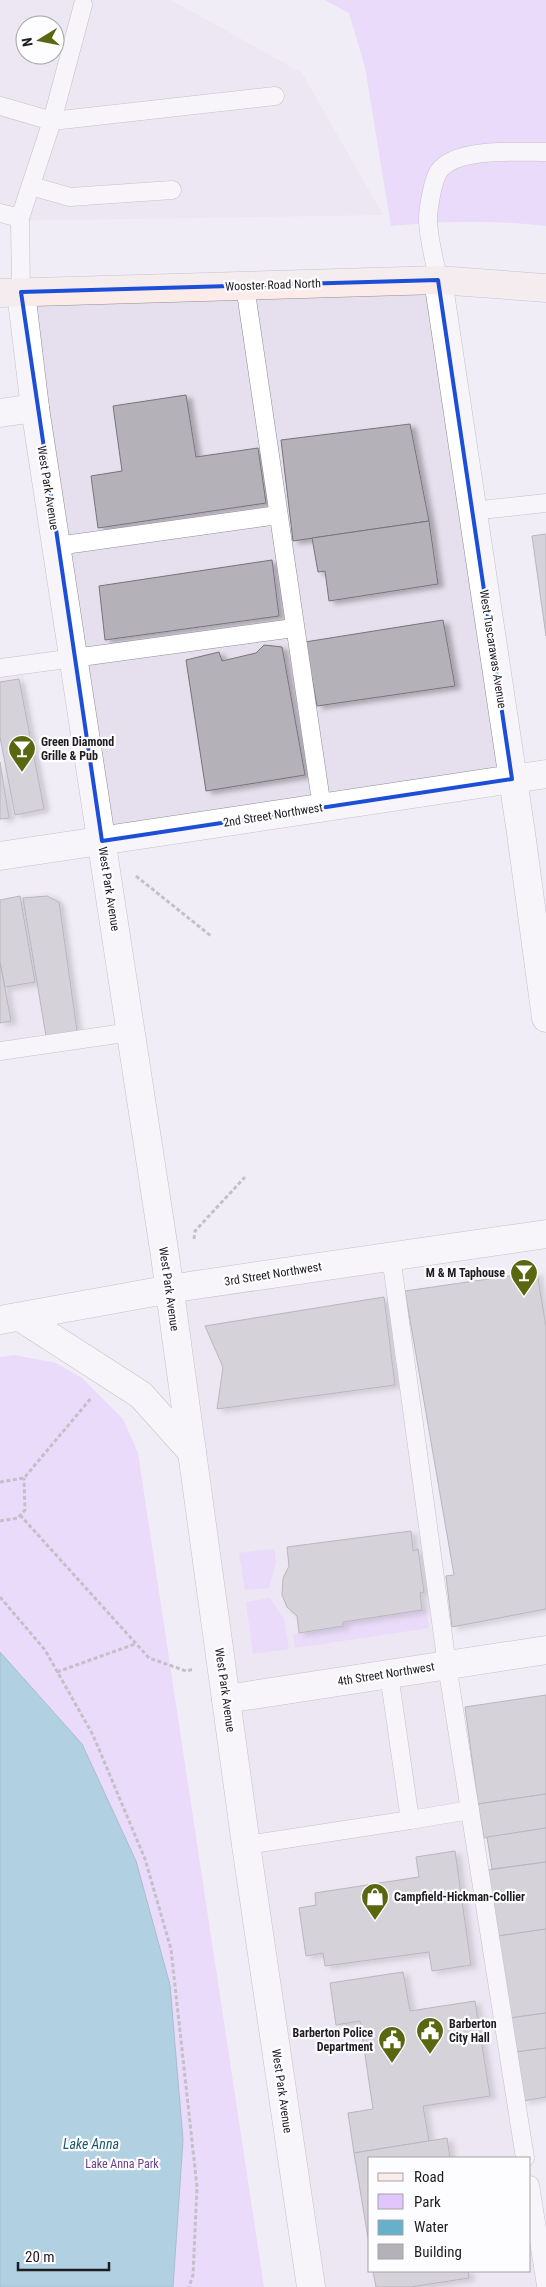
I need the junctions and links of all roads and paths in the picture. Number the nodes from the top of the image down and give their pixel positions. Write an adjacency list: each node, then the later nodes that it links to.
1 (83, 6): 4 (lane)
2 (275, 96): 4 (lane)
3 (0, 106): 4 (lane)
4 (52, 121): 6 (lane)
5 (546, 152): 10 (lane)
6 (31, 186): 7 (lane); 9 (lane)
7 (172, 190)
8 (0, 213): 9 (lane)
9 (20, 218): 13 (lane)
10 (438, 280): 11 (main road, Wooster Road North); 12 (main road, Wooster Road North); 17 (street, West Tuscarawas Avenue)
11 (245, 286): 13 (main road, Wooster Road North); 18 (lane)
12 (546, 288)
13 (10, 293): 14 (street, West Park Avenue)
14 (35, 408): 15 (street); 19 (street, West Park Avenue)
15 (0, 414)
16 (546, 503): 17 (lane)
17 (472, 511): 24 (street, West Tuscarawas Avenue)
18 (278, 515): 19 (lane); 20 (lane)
19 (57, 546): 21 (street, West Park Avenue)
20 (294, 628): 21 (lane); 25 (lane)
21 (74, 660): 22 (lane); 26 (street, West Park Avenue)
22 (0, 668)
23 (546, 774): 24 (street, 2nd Street Northwest)
24 (512, 779): 25 (street, 2nd Street Northwest); 29 (street, West Tuscarawas Avenue)
25 (322, 808): 26 (street, 2nd Street Northwest)
26 (115, 839): 27 (street, 2nd Street Northwest); 28 (path); 30 (street, West Park Avenue)
27 (0, 856)
28 (211, 936)
29 (546, 1011)
30 (131, 1032): 31 (lane); 36 (street, West Park Avenue)
31 (0, 1051)
32 (245, 1177): 35 (path)
33 (546, 1234): 34 (street, 3rd Street Northwest)
34 (391, 1256): 35 (street, 3rd Street Northwest); 48 (lane)
35 (196, 1285): 36 (street, 3rd Street Northwest)
36 (170, 1290): 37 (street, 3rd Street Northwest); 39 (street, West Park Avenue)
37 (10, 1318): 39 (street)
38 (97, 1391): 40 (path)
39 (192, 1452): 47 (street, West Park Avenue)
40 (24, 1478): 41 (path); 42 (path)
41 (0, 1482)
42 (20, 1515): 43 (path); 45 (path)
43 (0, 1521)
44 (0, 1596): 49 (path)
45 (135, 1644): 47 (path); 49 (path)
46 (546, 1650): 48 (street, 4th Street Northwest)
47 (221, 1665): 51 (street, West Park Avenue)
48 (446, 1665): 50 (street, 4th Street Northwest); 52 (lane)
49 (57, 1672): 57 (path)
50 (389, 1674): 51 (street, 4th Street Northwest); 53 (lane)
51 (226, 1699): 54 (street, West Park Avenue)
52 (470, 1810): 53 (lane); 55 (lane)
53 (410, 1820): 54 (lane)
54 (246, 1845): 60 (street, West Park Avenue)
55 (525, 2157)
56 (531, 2191): 58 (lane)
57 (190, 2285): 59 (path)
58 (546, 2285)
59 (194, 2287)
60 (311, 2287)

